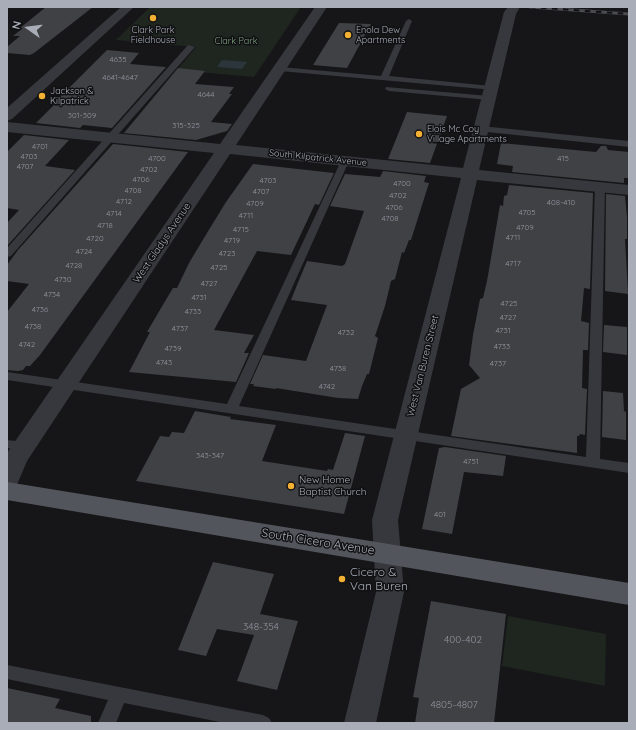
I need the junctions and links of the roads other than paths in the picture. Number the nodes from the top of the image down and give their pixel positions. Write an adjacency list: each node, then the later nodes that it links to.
1 (128, 7): 10 (street)
2 (321, 7): 6 (street, West Gladys Avenue)
3 (510, 9): 9 (street, West Van Buren Street)
4 (410, 21): 7 (lane)
5 (191, 48): 13 (lane)
6 (280, 69): 7 (lane); 15 (street, West Gladys Avenue)
7 (384, 78): 9 (lane)
8 (389, 89): 9 (lane)
9 (490, 93): 12 (street, West Van Buren Street)
10 (7, 116)
11 (7, 127): 13 (street, South Kilpatrick Avenue)
12 (481, 129): 14 (lane); 17 (street, West Van Buren Street)
13 (112, 137): 15 (street, South Kilpatrick Avenue); 20 (lane)
14 (629, 144)
15 (225, 149): 16 (street, South Kilpatrick Avenue); 22 (street, West Gladys Avenue)
16 (345, 161): 17 (street, South Kilpatrick Avenue); 23 (lane)
17 (471, 174): 18 (street, South Kilpatrick Avenue); 24 (street, West Van Buren Street)
18 (600, 187): 19 (street, South Kilpatrick Avenue); 26 (lane)
19 (629, 190)
20 (7, 254)
21 (7, 376): 22 (lane)
22 (65, 385): 23 (lane); 25 (street, West Gladys Avenue)
23 (230, 410): 24 (lane)
24 (406, 436): 26 (lane); 30 (street, West Van Buren Street)
25 (15, 445): 28 (street, West Gladys Avenue)
26 (593, 462): 27 (lane)
27 (629, 468)
28 (7, 481)
29 (7, 491): 30 (main road, South Cicero Avenue)
30 (388, 554): 31 (main road, South Cicero Avenue); 36 (street, West Van Buren Street)
31 (629, 594)
32 (7, 672): 33 (lane)
33 (119, 694): 34 (lane); 35 (lane)
34 (107, 723)
35 (263, 723)
36 (360, 723)

